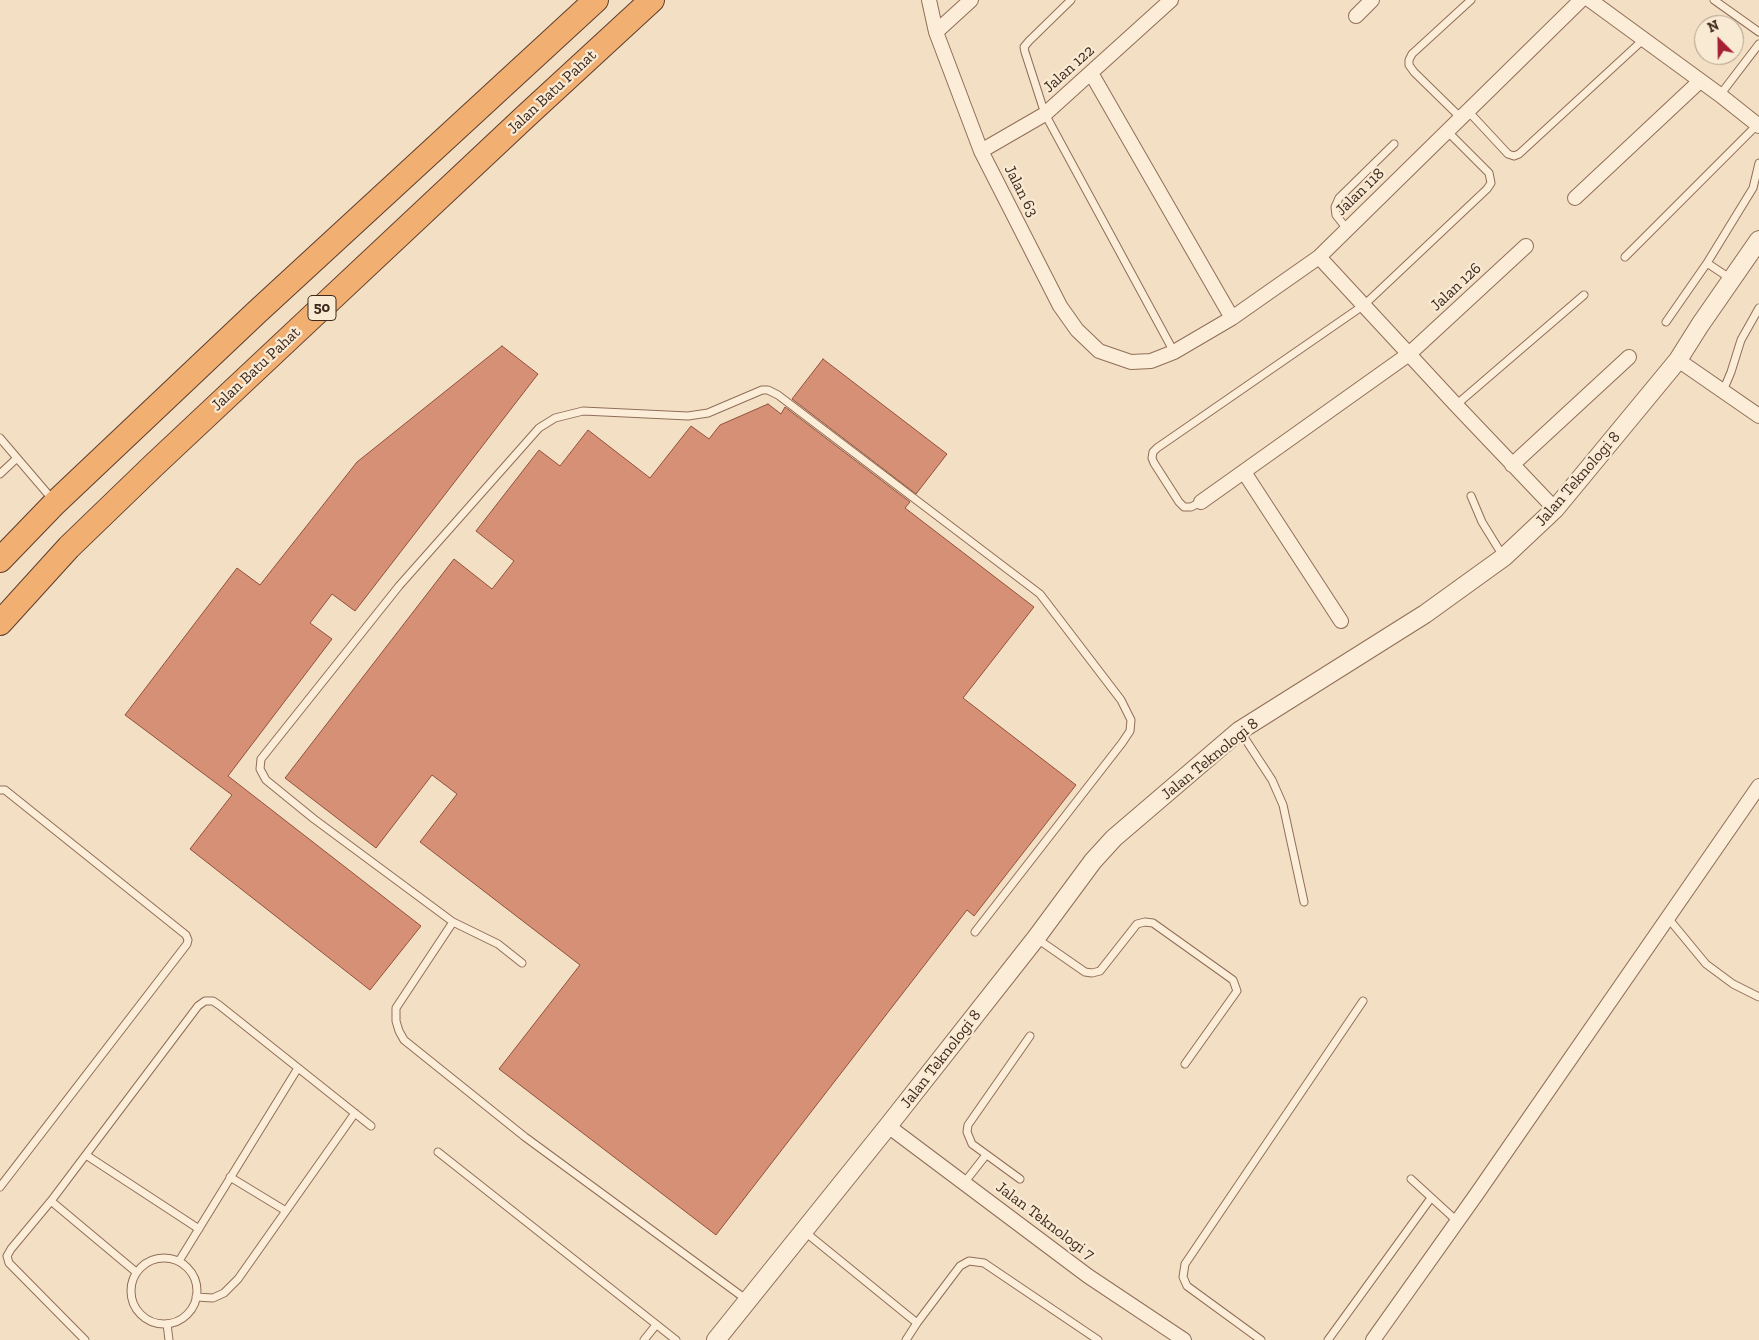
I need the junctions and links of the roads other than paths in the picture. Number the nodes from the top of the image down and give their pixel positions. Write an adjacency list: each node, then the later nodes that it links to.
1 (596, 0): 54 (highway, 50)
2 (652, 0): 60 (highway, Jalan Batu Pahat / 50)
3 (929, 0): 13 (street, Jalan 63)
4 (972, 0): 13 (street)
5 (1071, 0): 20 (lane)
6 (1171, 0): 17 (street, Jalan 122)
7 (1372, 0): 12 (street)
8 (1471, 0): 21 (lane)
9 (1581, 0): 21 (street, Jalan 118)
10 (1590, 0): 15 (street)
11 (1714, 0): 14 (lane)
12 (1356, 16)
13 (936, 32): 25 (street, Jalan 63)
14 (1759, 32)
15 (1644, 39): 18 (street); 21 (lane)
16 (1759, 44): 19 (lane)
17 (1091, 73): 20 (street, Jalan 122); 38 (street)
18 (1700, 82): 19 (street); 27 (street)
19 (1720, 95): 22 (street)
20 (1045, 114): 25 (street, Jalan 122); 40 (lane)
21 (1464, 114): 23 (street, Jalan 118)
22 (1758, 126): 32 (lane)
23 (1447, 131): 28 (street, Jalan 118); 36 (lane)
24 (1394, 144): 28 (lane)
25 (981, 151): 44 (street, Jalan 63)
26 (1759, 162): 33 (lane)
27 (1575, 198)
28 (1347, 229): 31 (street, Jalan 118)
29 (1759, 240): 34 (street, Jalan Teknologi 8)
30 (1526, 246): 41 (street, Jalan 126)
31 (1319, 257): 36 (street); 38 (street, Jalan 118)
32 (1624, 257)
33 (1707, 263): 34 (lane); 39 (lane)
34 (1732, 279): 43 (street, Jalan Teknologi 8)
35 (1584, 295): 46 (lane)
36 (1364, 305): 41 (street); 55 (lane)
37 (1759, 308): 45 (lane)
38 (1232, 318): 40 (street, Jalan 118)
39 (1666, 322)
40 (1174, 352): 44 (street, Jalan 118)
41 (1409, 354): 46 (street); 51 (street, Jalan 126)
42 (1629, 357): 50 (street)
43 (1678, 360): 45 (street); 56 (street, Jalan Teknologi 8)
44 (1131, 362)
45 (1723, 391): 47 (street)
46 (1456, 406): 50 (street)
47 (1759, 416)
48 (0, 438): 49 (lane)
49 (17, 458): 52 (lane); 54 (lane)
50 (1512, 465): 56 (street)
51 (1244, 472): 55 (street, Jalan 126); 59 (street)
52 (0, 474)
53 (1470, 496): 57 (lane)
54 (55, 502): 58 (highway, 50)
55 (1201, 502)
56 (1555, 509): 57 (street, Jalan Teknologi 8)
57 (1504, 557): 61 (street, Jalan Teknologi 8)
58 (0, 560)
59 (1342, 621)
60 (0, 623)
61 (1239, 731): 64 (lane); 68 (street, Jalan Teknologi 8)
62 (1759, 786): 65 (street)
63 (0, 790): 85 (lane)
64 (1304, 902)
65 (1668, 918): 70 (lane); 89 (street)
66 (453, 922): 67 (lane); 69 (lane); 95 (lane)
67 (975, 932)
68 (1036, 938): 73 (lane); 77 (street, Jalan Teknologi 8)
69 (522, 963)
70 (1759, 997)
71 (1363, 1001): 107 (lane)
72 (1030, 1036): 80 (lane)
73 (1185, 1064)
74 (298, 1068): 75 (lane); 79 (lane); 81 (lane)
75 (355, 1113): 76 (lane); 88 (lane)
76 (371, 1126)
77 (888, 1126): 84 (street, Jalan Teknologi 7); 91 (street, Jalan Teknologi 8)
78 (438, 1152): 98 (lane)
79 (86, 1155): 87 (lane); 90 (lane)
80 (986, 1155): 82 (lane); 84 (lane)
81 (230, 1178): 88 (lane); 90 (lane)
82 (1020, 1179)
83 (1411, 1179): 86 (lane)
84 (964, 1183): 106 (street, Jalan Teknologi 7)
85 (0, 1187)
86 (1431, 1198): 89 (lane); 108 (lane)
87 (51, 1201): 93 (lane); 99 (lane)
88 (286, 1211): 94 (lane)
89 (1458, 1222): 109 (street)
90 (199, 1229): 92 (lane)
91 (805, 1232): 95 (street, Jalan Teknologi 8); 96 (lane)
92 (179, 1261): 93 (lane); 94 (lane)
93 (136, 1272): 97 (lane)
94 (196, 1297): 97 (lane)
95 (747, 1300): 103 (street, Jalan Teknologi 8)
96 (917, 1323): 104 (lane); 105 (lane)
97 (167, 1324): 100 (lane)
98 (656, 1325): 101 (lane); 102 (lane)
99 (85, 1340)
100 (169, 1340)
101 (644, 1340)
102 (676, 1340)
103 (716, 1340)
104 (906, 1340)
105 (1098, 1340)
106 (1184, 1340)
107 (1261, 1340)
108 (1328, 1340)
109 (1372, 1340)

